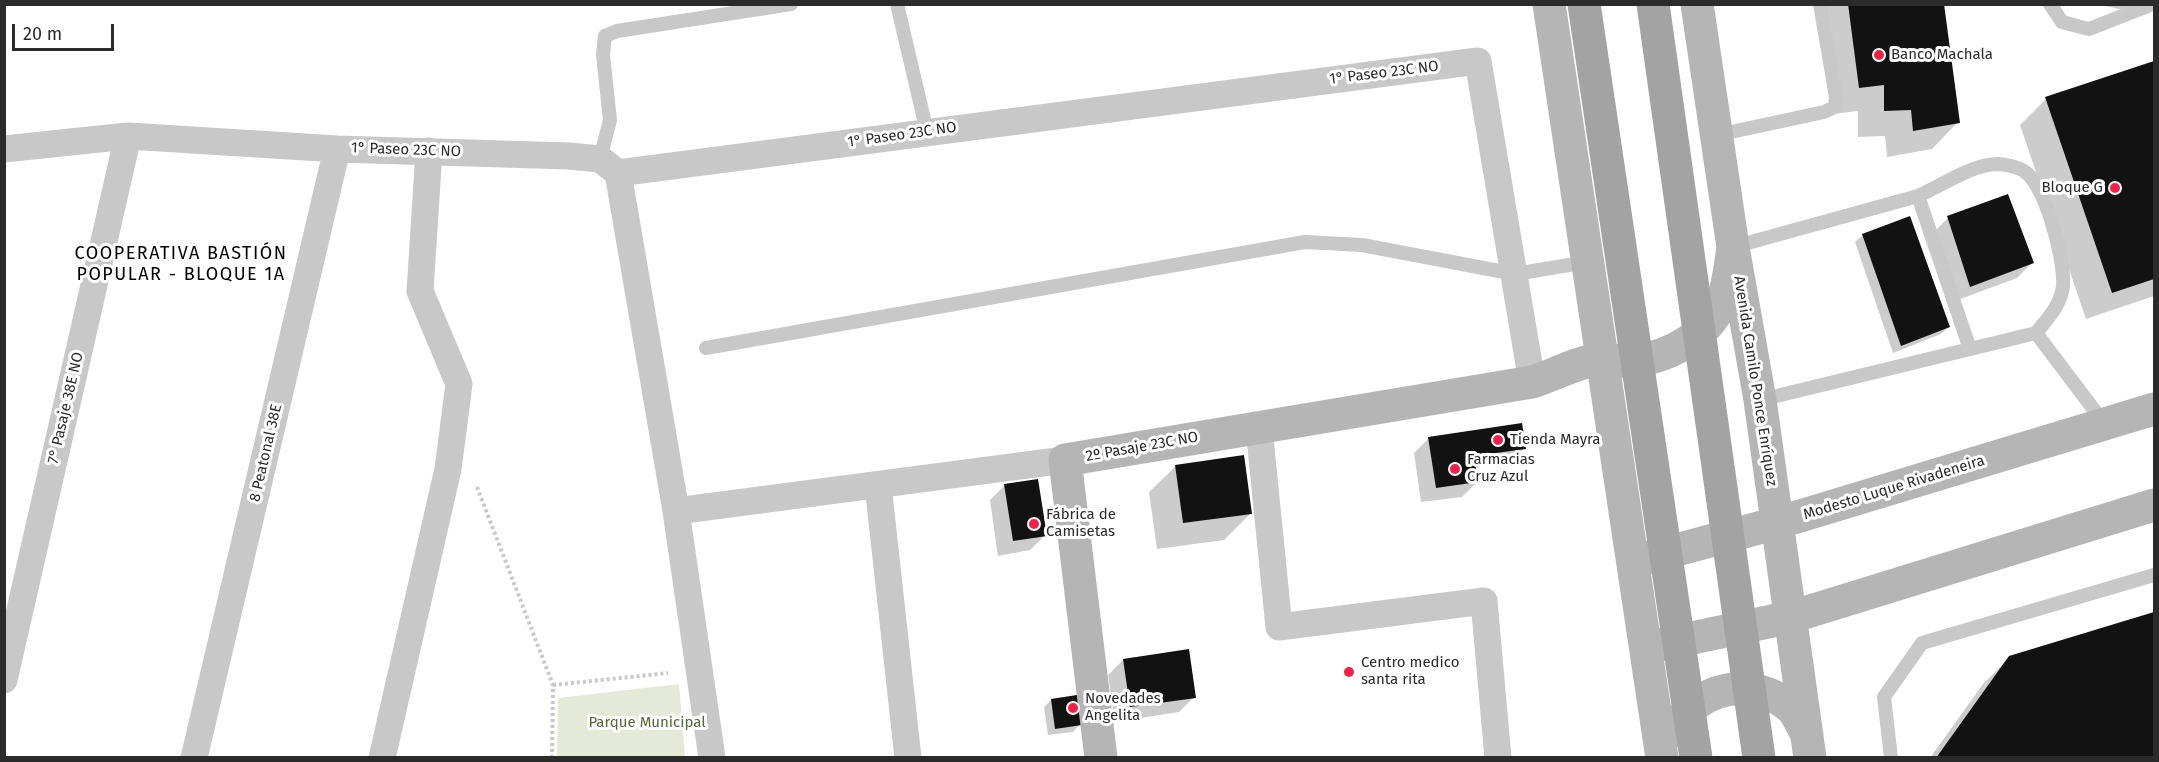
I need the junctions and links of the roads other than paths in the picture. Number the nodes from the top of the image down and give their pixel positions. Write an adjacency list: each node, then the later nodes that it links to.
1 (791, 4): 16 (lane)
2 (897, 4): 10 (lane)
3 (1549, 4): 19 (street)
4 (1584, 4): 48 (main road, bridge)
5 (1653, 4): 49 (main road, bridge)
6 (1697, 4): 11 (street, Avenida Camilo Ponce Enríquez)
7 (1820, 4): 11 (lane)
8 (2050, 4): 9 (lane)
9 (2154, 4)
10 (927, 132): 16 (street, 1° Paseo 23C NO); 20 (street, 1° Paseo 23C NO)
11 (1717, 135): 18 (street, Avenida Camilo Ponce Enríquez)
12 (128, 136): 13 (street, 1° Paseo 23C NO); 14 (street, 1° Paseo 23C NO); 39 (street, 7° Pasaje 38E NO)
13 (337, 148): 15 (street, 1° Paseo 23C NO); 41 (street, 8 Peatonal 38E)
14 (4, 149)
15 (429, 151): 16 (street, 1° Paseo 23C NO); 42 (street)
16 (609, 166): 33 (street)
17 (1918, 196): 18 (lane); 21 (lane); 23 (lane)
18 (1733, 247): 24 (street); 26 (street, Avenida Camilo Ponce Enríquez)
19 (1587, 262): 20 (lane); 24 (street)
20 (1515, 274): 22 (lane); 25 (street, 1° Paseo 23C NO)
21 (2036, 333): 23 (lane); 28 (lane)
22 (706, 348)
23 (1970, 349): 26 (lane)
24 (1603, 358): 25 (street, 2º Pasaje 23C NO); 35 (street)
25 (1532, 382): 29 (street, 2º Pasaje 23C NO)
26 (1760, 400): 34 (street, Avenida Camilo Ponce Enríquez)
27 (2154, 409): 28 (street, Modesto Luque Rivadeneira)
28 (2105, 424): 34 (street, Modesto Luque Rivadeneira)
29 (1259, 428): 30 (street, 2º Pasaje 23C NO); 46 (street)
30 (1065, 460): 31 (street, 2º Pasaje 23C NO); 45 (street)
31 (878, 485): 33 (street, 2º Pasaje 23C NO); 44 (street)
32 (2154, 505): 37 (street)
33 (676, 511): 43 (street)
34 (1777, 523): 35 (street, Modesto Luque Rivadeneira); 37 (street, Avenida Camilo Ponce Enríquez)
35 (1632, 562): 38 (street)
36 (2154, 575): 50 (lane)
37 (1791, 617): 38 (street); 40 (street, Avenida Camilo Ponce Enríquez)
38 (1646, 648): 47 (street)
39 (4, 680)
40 (1809, 747): 47 (street)
41 (194, 758)
42 (382, 758)
43 (712, 758)
44 (908, 758)
45 (1101, 758)
46 (1498, 758)
47 (1664, 758)
48 (1696, 758)
49 (1759, 758)
50 (1892, 758)

